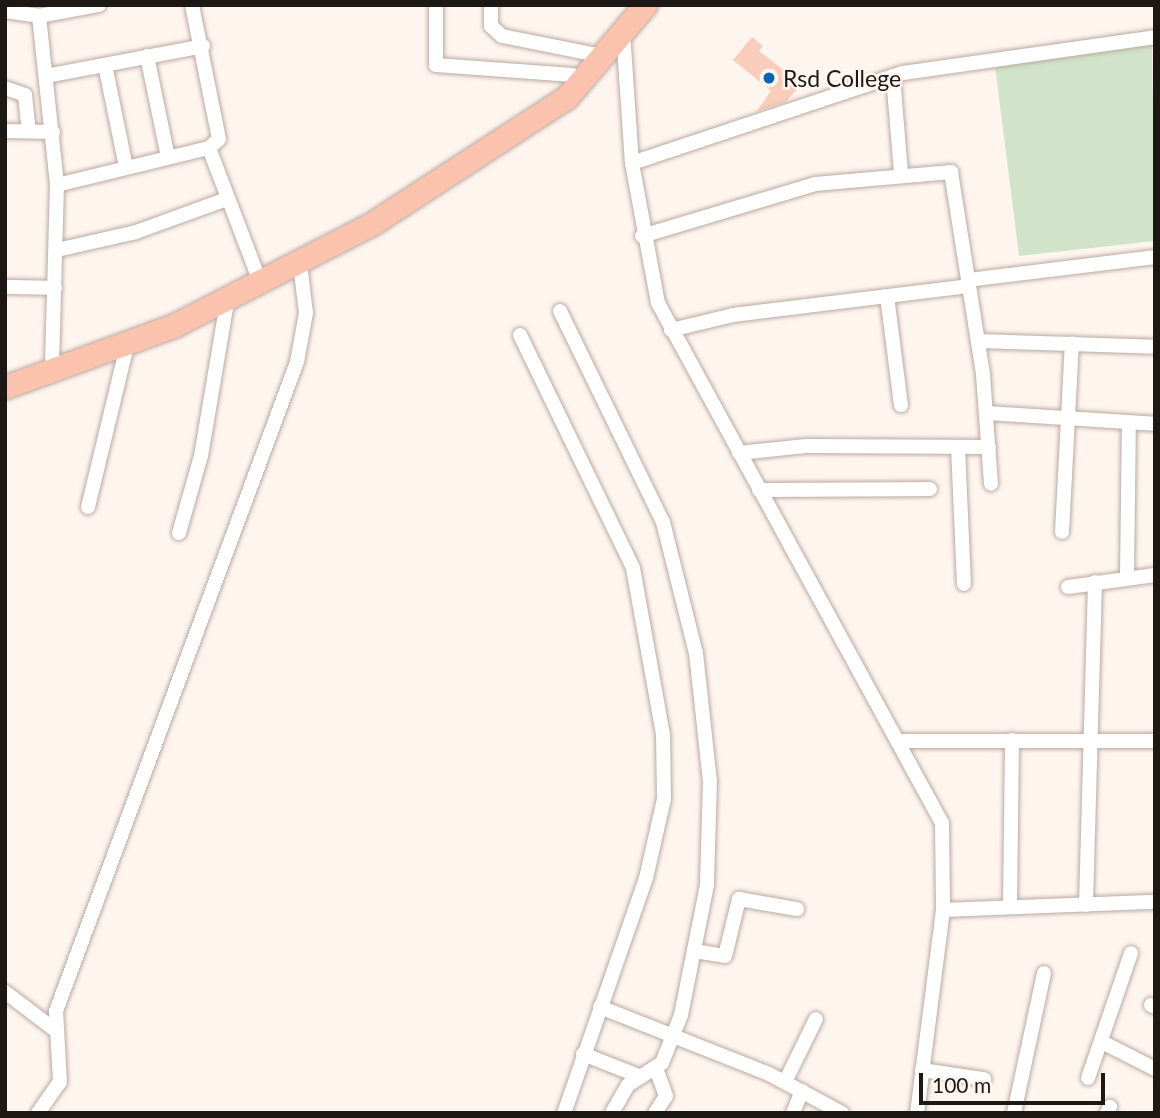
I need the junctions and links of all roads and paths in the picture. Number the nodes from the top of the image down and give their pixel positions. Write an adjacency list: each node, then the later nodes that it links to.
1 (99, 5): 7 (street)
2 (192, 5): 10 (street)
3 (436, 5): 13 (street)
4 (491, 5): 13 (street)
5 (645, 5): 8 (highway)
6 (5, 11): 7 (street)
7 (39, 16): 14 (street)
8 (623, 32): 13 (highway); 22 (street)
9 (1155, 37): 15 (street)
10 (203, 46): 11 (street); 20 (street)
11 (147, 56): 12 (street); 21 (street)
12 (105, 65): 14 (street); 23 (street)
13 (590, 66): 30 (highway); 31 (highway)
14 (46, 76): 19 (street)
15 (893, 76): 22 (street); 24 (street)
16 (5, 88): 18 (street)
17 (5, 131): 18 (street)
18 (29, 131): 19 (street)
19 (53, 132): 25 (street)
20 (209, 148): 21 (street); 26 (street)
21 (168, 157): 23 (street)
22 (632, 163): 27 (street)
23 (126, 167): 25 (street)
24 (901, 174): 27 (street); 32 (street)
25 (57, 185): 28 (street)
26 (224, 200): 28 (street); 31 (street)
27 (642, 236): 38 (street)
28 (57, 250): 34 (street)
29 (1155, 257): 32 (street)
30 (300, 264): 31 (highway); 81 (street)
31 (257, 278): 36 (highway); 44 (highway)
32 (968, 283): 35 (street); 40 (street)
33 (5, 287): 34 (street)
34 (55, 288): 44 (street)
35 (887, 296): 38 (street); 47 (street)
36 (227, 302): 42 (highway); 60 (street)
37 (560, 311): 75 (street)
38 (671, 330): 54 (street)
39 (520, 335): 79 (street)
40 (978, 341): 41 (street); 48 (street)
41 (1072, 343): 43 (street); 49 (street)
42 (127, 346): 46 (highway); 58 (street)
43 (1155, 346)
44 (52, 360): 45 (highway)
45 (5, 372)
46 (5, 387)
47 (901, 405)
48 (987, 413): 49 (street); 53 (street)
49 (1069, 420): 50 (street); 59 (street)
50 (1129, 423): 51 (street); 62 (street)
51 (1155, 424)
52 (957, 447): 53 (street); 54 (street); 64 (street)
53 (989, 447): 55 (street)
54 (739, 453): 57 (street)
55 (991, 484)
56 (930, 489): 57 (street)
57 (759, 490): 67 (street)
58 (88, 506)
59 (1062, 532)
60 (179, 533)
61 (1155, 575): 62 (street)
62 (1127, 577): 63 (street)
63 (1096, 582): 65 (street); 68 (street)
64 (964, 584)
65 (1068, 587)
66 (1012, 740): 67 (street); 68 (street); 72 (street)
67 (901, 741): 74 (street)
68 (1090, 741): 69 (street); 71 (street)
69 (1155, 741)
70 (1155, 902): 71 (street)
71 (1086, 905): 72 (street)
72 (1010, 906): 74 (street)
73 (797, 909): 75 (street)
74 (943, 910): 87 (street)
75 (694, 951): 82 (street)
76 (1131, 953): 83 (street)
77 (1044, 973): 100 (street)
78 (5, 992): 81 (street)
79 (600, 1007): 82 (street); 84 (street)
80 (816, 1019): 91 (street)
81 (54, 1029): 93 (street)
82 (674, 1035): 85 (street); 91 (street)
83 (1102, 1042): 86 (street); 89 (street)
84 (583, 1054): 88 (street); 94 (street)
85 (656, 1069): 88 (street); 96 (street)
86 (1155, 1069)
87 (922, 1070): 90 (street); 99 (street)
88 (640, 1077): 95 (street)
89 (1087, 1078)
90 (984, 1079)
91 (785, 1082): 92 (street)
92 (802, 1091): 97 (street); 98 (street)
93 (38, 1113)
94 (564, 1113)
95 (612, 1113)
96 (655, 1113)
97 (793, 1113)
98 (842, 1113)
99 (917, 1113)
100 (1014, 1113)

